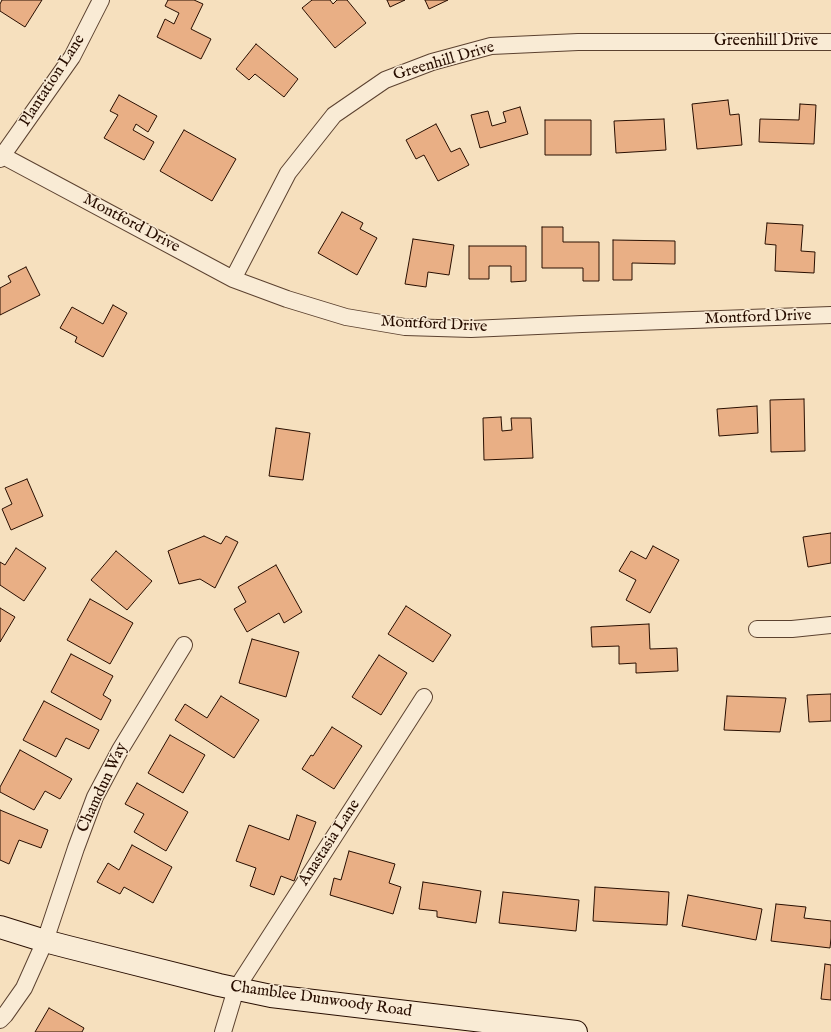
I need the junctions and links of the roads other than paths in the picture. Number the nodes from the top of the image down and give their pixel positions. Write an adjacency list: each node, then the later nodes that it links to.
1 (101, 0): 3 (street, Plantation Lane)
2 (831, 42): 4 (street, Greenhill Drive)
3 (2, 158): 4 (street, Montford Drive)
4 (233, 279): 5 (street, Montford Drive)
5 (831, 315)
6 (831, 625): 7 (street)
7 (757, 629)
8 (184, 645): 11 (street, Chamdun Way)
9 (424, 697): 12 (street, Anastasia Lane)
10 (0, 927): 11 (street, Chamblee Dunwoody Road)
11 (45, 941): 12 (street, Chamblee Dunwoody Road); 13 (street, Chamdun Way)
12 (236, 989): 14 (street, Anastasia Lane); 15 (street, Chamblee Dunwoody Road)
13 (0, 1020)
14 (223, 1032)
15 (576, 1032)

